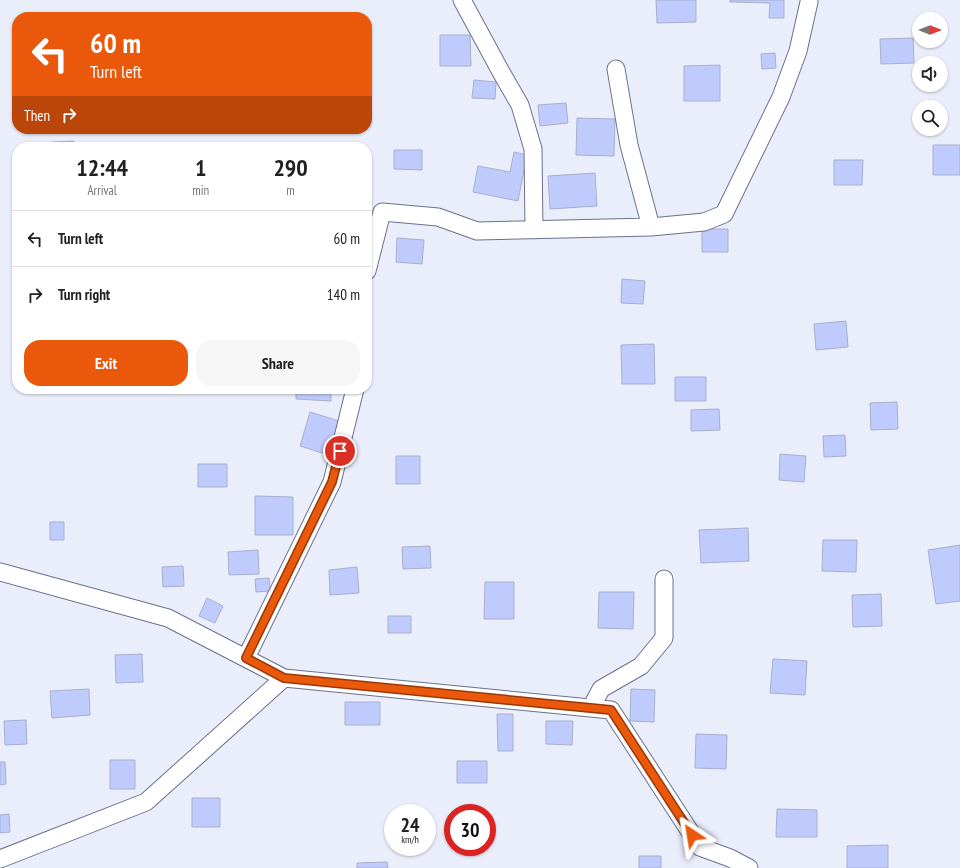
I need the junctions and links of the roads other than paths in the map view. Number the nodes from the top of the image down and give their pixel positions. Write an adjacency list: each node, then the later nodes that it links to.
1 (462, 0): 5 (street)
2 (809, 2): 4 (street)
3 (616, 69): 4 (street)
4 (651, 227): 5 (street)
5 (534, 230): 6 (street)
6 (372, 251)
7 (354, 394): 10 (street)
8 (0, 572): 10 (street)
9 (664, 579): 12 (street)
10 (246, 658): 11 (street)
11 (284, 678): 12 (street); 13 (street)
12 (591, 708): 14 (street)
13 (0, 859)
14 (728, 863): 15 (street)
15 (749, 868)

